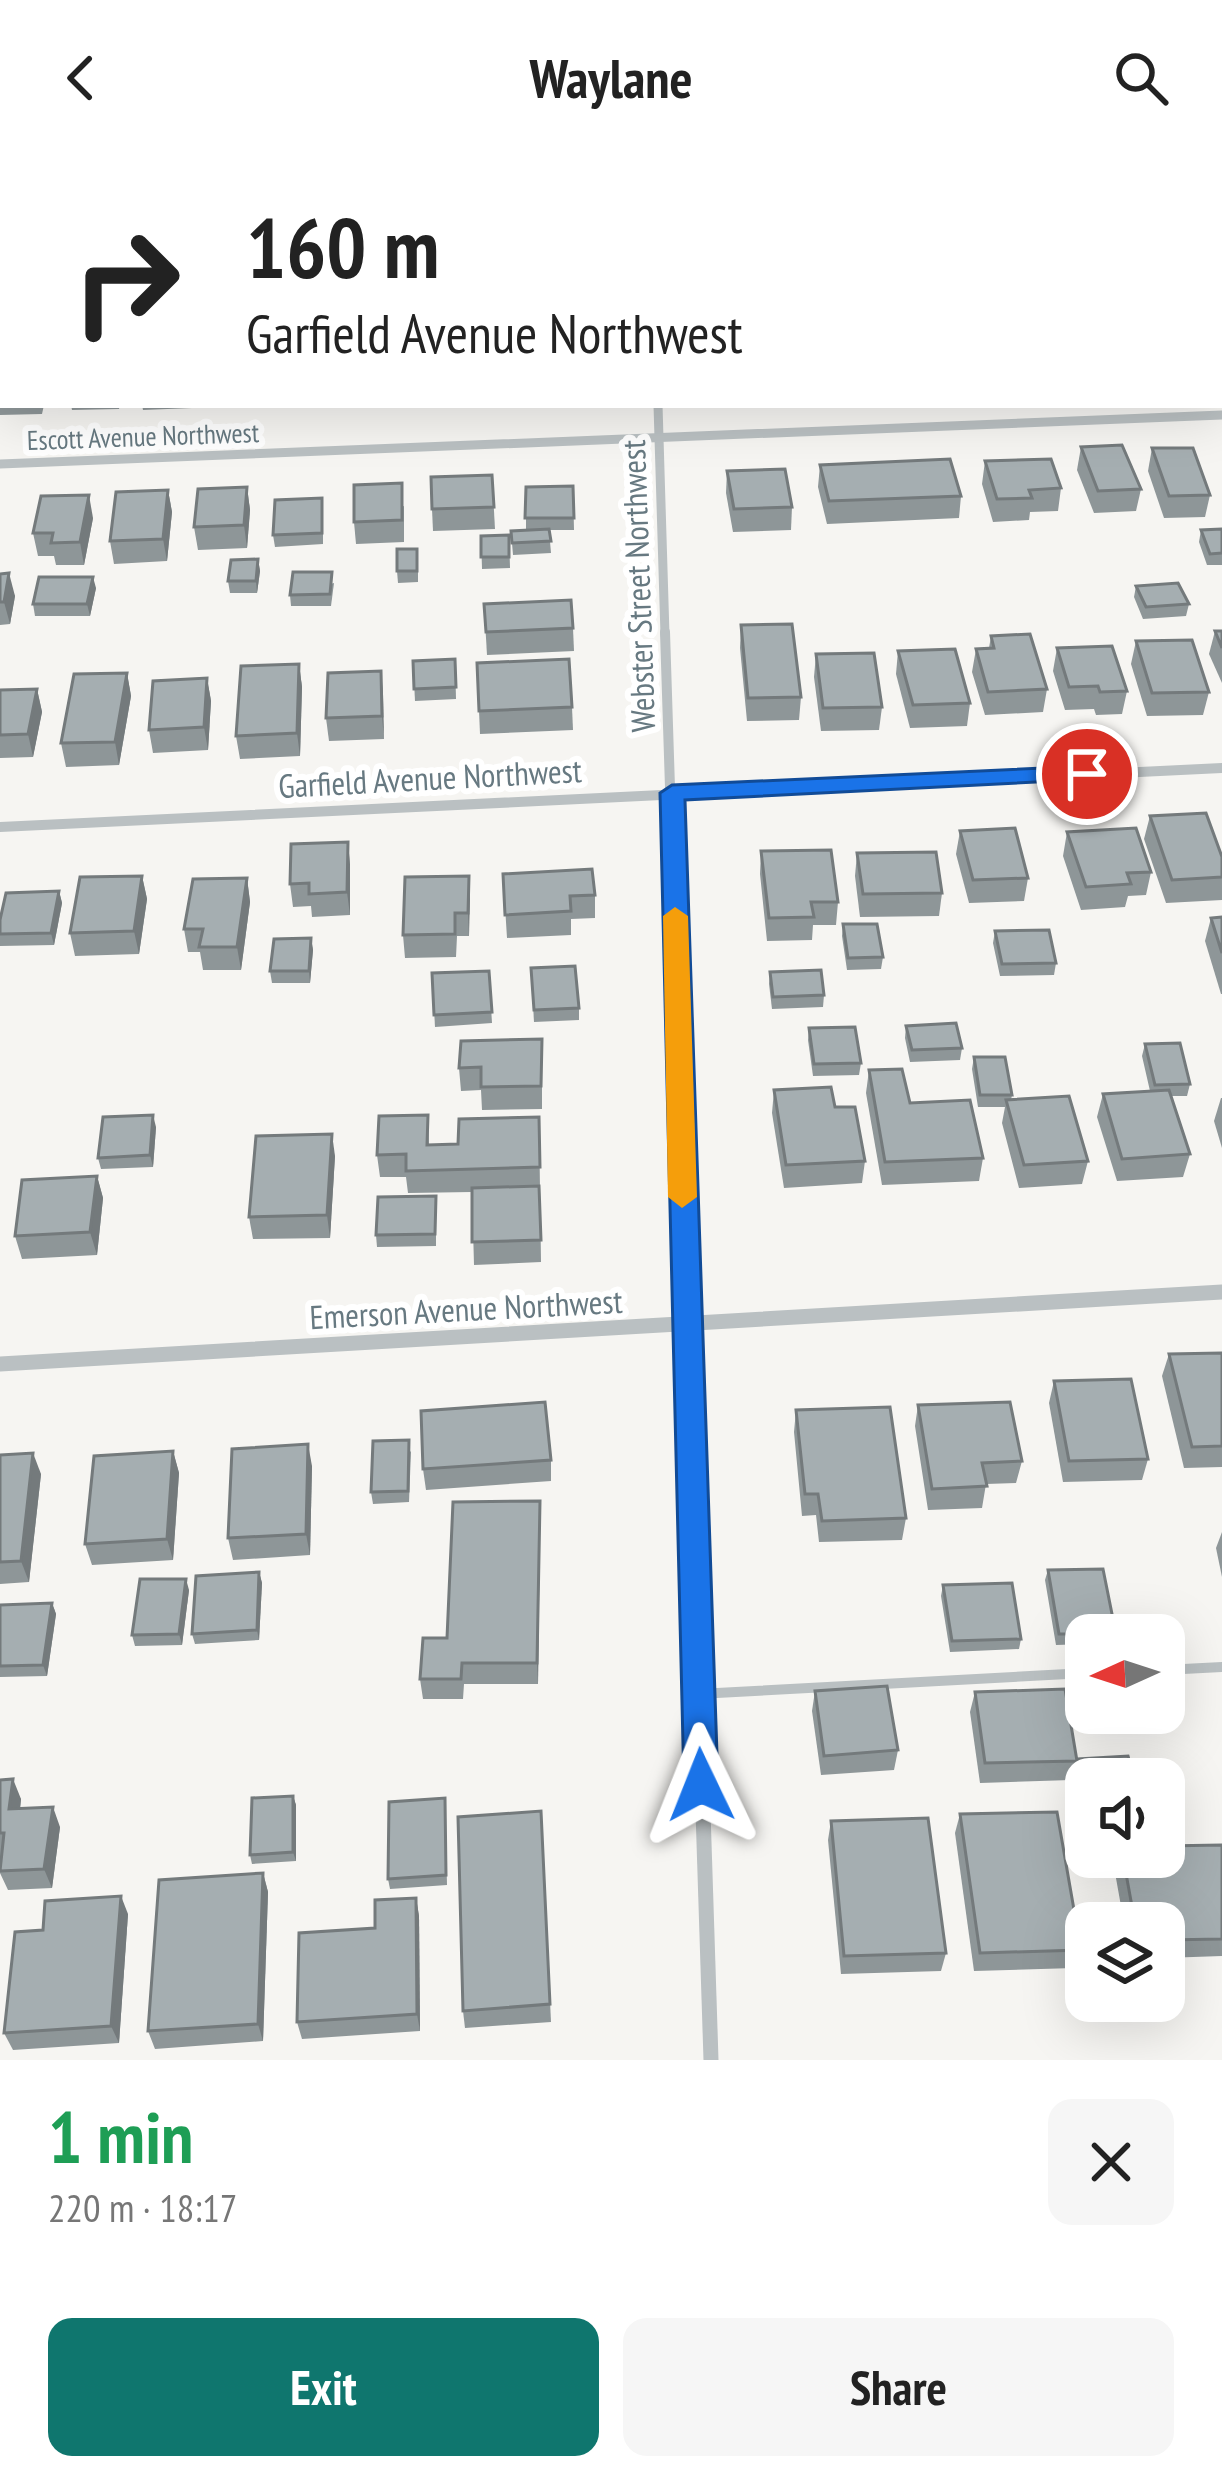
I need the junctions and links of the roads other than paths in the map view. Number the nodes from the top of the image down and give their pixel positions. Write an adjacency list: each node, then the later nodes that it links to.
1 (658, 408): 3 (street, Webster Street Northwest)
2 (1222, 415): 3 (street, Escott Avenue Northwest)
3 (659, 437): 4 (street, Escott Avenue Northwest); 6 (street, Webster Street Northwest)
4 (0, 464)
5 (1222, 768): 6 (street, Garfield Avenue Northwest)
6 (672, 793): 7 (street, Garfield Avenue Northwest); 9 (street, Webster Street Northwest)
7 (0, 827)
8 (1222, 1292): 9 (street, Emerson Avenue Northwest)
9 (685, 1323): 10 (street, Emerson Avenue Northwest); 14 (street, Webster Street Northwest)
10 (0, 1364)
11 (1222, 1666): 12 (lane)
12 (1185, 1669)
13 (1065, 1674): 14 (lane)
14 (698, 1694): 15 (street, Webster Street Northwest)
15 (711, 2060)

